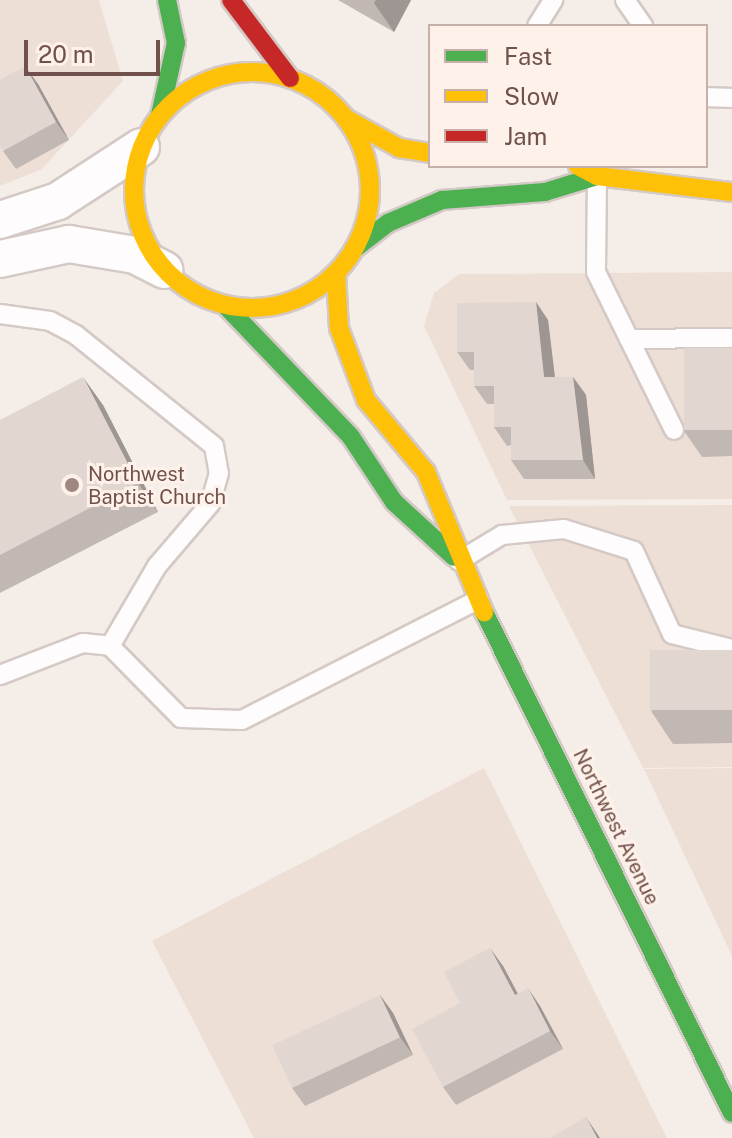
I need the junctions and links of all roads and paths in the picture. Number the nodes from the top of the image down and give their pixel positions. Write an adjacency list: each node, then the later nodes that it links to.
1 (167, 0): 10 (main road)
2 (231, 0): 7 (main road)
3 (553, 0): 5 (lane)
4 (625, 0): 6 (lane)
5 (538, 24)
6 (642, 24)
7 (290, 78): 10 (main road); 11 (main road)
8 (708, 97): 9 (lane)
9 (732, 98)
10 (160, 115): 12 (main road)
11 (347, 119): 13 (main road); 18 (main road)
12 (141, 147): 17 (street); 20 (main road)
13 (428, 153)
14 (582, 168): 15 (main road)
15 (597, 176): 16 (main road); 18 (main road); 25 (lane)
16 (732, 192)
17 (0, 220)
18 (354, 249): 21 (main road)
19 (0, 259): 20 (street)
20 (164, 270): 22 (main road)
21 (336, 273): 22 (main road); 27 (main road, Northwest Avenue)
22 (225, 305): 27 (main road, Northwest Avenue)
23 (0, 314): 29 (lane)
24 (732, 338): 25 (lane)
25 (629, 339): 26 (lane)
26 (674, 430)
27 (459, 561): 28 (main road, Northwest Avenue); 30 (lane)
28 (479, 599): 29 (lane); 32 (main road, Northwest Avenue)
29 (110, 646): 31 (lane)
30 (732, 649)
31 (0, 675)
32 (724, 1078): 33 (main road, Northwest Avenue)
33 (732, 1113)

